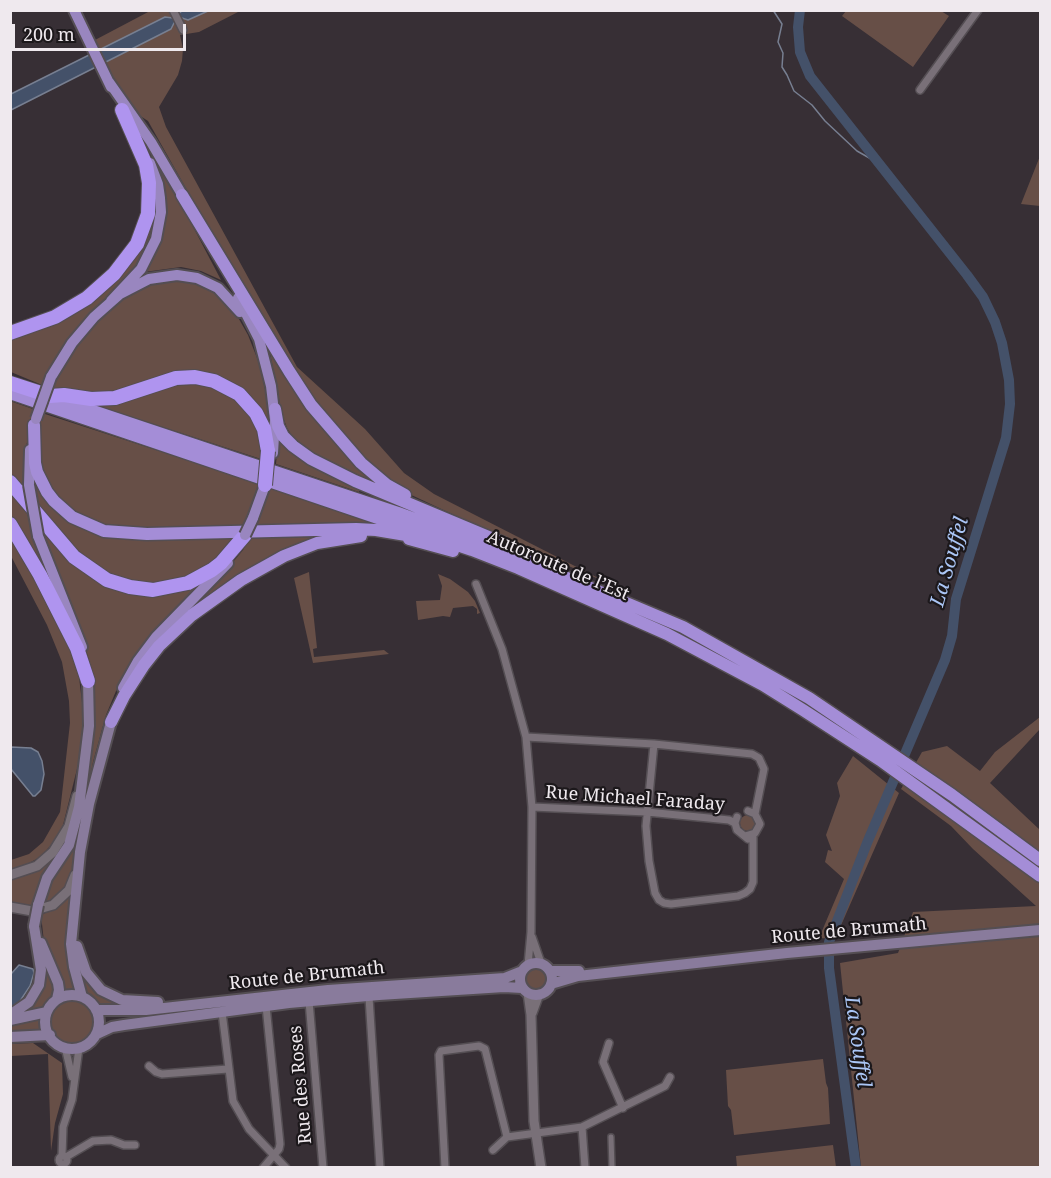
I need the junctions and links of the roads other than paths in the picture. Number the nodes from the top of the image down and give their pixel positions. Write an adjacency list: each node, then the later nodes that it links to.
1 (74, 10): 5 (main road)
2 (173, 10): 4 (street)
3 (978, 10): 6 (street)
4 (182, 28)
5 (107, 78): 7 (main road); 8 (main road)
6 (920, 90)
7 (122, 110): 9 (main road); 10 (highway)
8 (182, 195): 11 (main road); 21 (highway)
9 (111, 301): 11 (main road); 16 (main road, bridge)
10 (10, 333)
11 (265, 364): 15 (main road)
12 (10, 383): 14 (highway, Autoroute de l’Est)
13 (10, 393): 26 (highway, Autoroute de l’Est)
14 (50, 396): 17 (highway); 27 (highway, Autoroute de l’Est)
15 (275, 409): 17 (main road); 21 (highway)
16 (35, 422): 24 (highway); 28 (main road, bridge)
17 (270, 452): 19 (highway, bridge)
18 (10, 482): 23 (highway)
19 (263, 491): 22 (main road, bridge)
20 (10, 524): 28 (highway)
21 (461, 525): 27 (highway)
22 (245, 535): 23 (highway)
23 (236, 549): 29 (main road)
24 (469, 555): 26 (highway); 29 (highway)
25 (476, 584): 30 (street)
26 (558, 585): 32 (highway, Autoroute de l’Est)
27 (683, 627): 32 (highway, Autoroute de l’Est)
28 (87, 681): 33 (main road)
29 (111, 723): 39 (main road)
30 (526, 737): 31 (street); 34 (street)
31 (654, 744): 35 (street); 36 (street)
32 (883, 754): 40 (highway, Autoroute de l’Est); 42 (highway, Autoroute de l’Est)
33 (81, 782): 41 (street); 45 (main road, bridge)
34 (532, 807): 35 (street, Rue Michael Faraday); 47 (street)
35 (646, 812): 37 (street, Rue Michael Faraday); 38 (street)
36 (752, 813): 37 (street); 38 (street)
37 (733, 820): 38 (street)
38 (749, 835)
39 (80, 852): 43 (main road); 44 (street)
40 (1041, 860)
41 (10, 875)
42 (1041, 876)
43 (77, 886): 53 (main road); 55 (main road)
44 (10, 907)
45 (35, 926): 56 (main road); 62 (main road)
46 (1041, 930): 49 (main road, Route de Brumath)
47 (531, 932): 48 (street); 50 (street)
48 (546, 967): 49 (main road, Route de Brumath); 50 (main road); 51 (main road)
49 (660, 967): 51 (main road, Route de Brumath)
50 (524, 968): 52 (main road); 55 (main road, Route de Brumath)
51 (551, 984): 52 (main road)
52 (530, 992): 54 (main road, Route de Brumath); 76 (street)
53 (82, 997): 56 (main road); 59 (main road)
54 (371, 997): 57 (main road, Route de Brumath); 86 (street)
55 (247, 998): 59 (main road, Route de Brumath)
56 (57, 999): 60 (main road)
57 (309, 1001): 58 (main road, Route de Brumath); 85 (street, Rue des Roses)
58 (266, 1006): 61 (main road, Route de Brumath); 81 (street)
59 (96, 1010): 64 (main road)
60 (47, 1012): 63 (main road); 65 (main road)
61 (222, 1012): 64 (main road, Route de Brumath); 71 (street)
62 (10, 1015)
63 (10, 1020)
64 (97, 1034): 69 (main road)
65 (50, 1035): 66 (main road); 68 (main road)
66 (10, 1036)
67 (609, 1043): 74 (street)
68 (65, 1047): 69 (main road); 73 (street)
69 (79, 1048): 73 (street)
70 (149, 1066): 71 (street)
71 (228, 1069): 81 (street)
72 (670, 1077): 74 (street)
73 (73, 1089): 82 (street)
74 (623, 1108): 75 (street)
75 (582, 1127): 76 (street); 89 (street)
76 (536, 1132): 77 (street); 88 (street)
77 (507, 1137): 80 (street); 87 (street)
78 (611, 1137): 90 (street)
79 (135, 1145): 82 (street)
80 (493, 1150)
81 (274, 1154): 83 (street); 84 (street)
82 (63, 1161)
83 (263, 1167)
84 (286, 1167)
85 (324, 1167)
86 (381, 1167)
87 (445, 1167)
88 (541, 1167)
89 (585, 1167)
90 (612, 1167)

